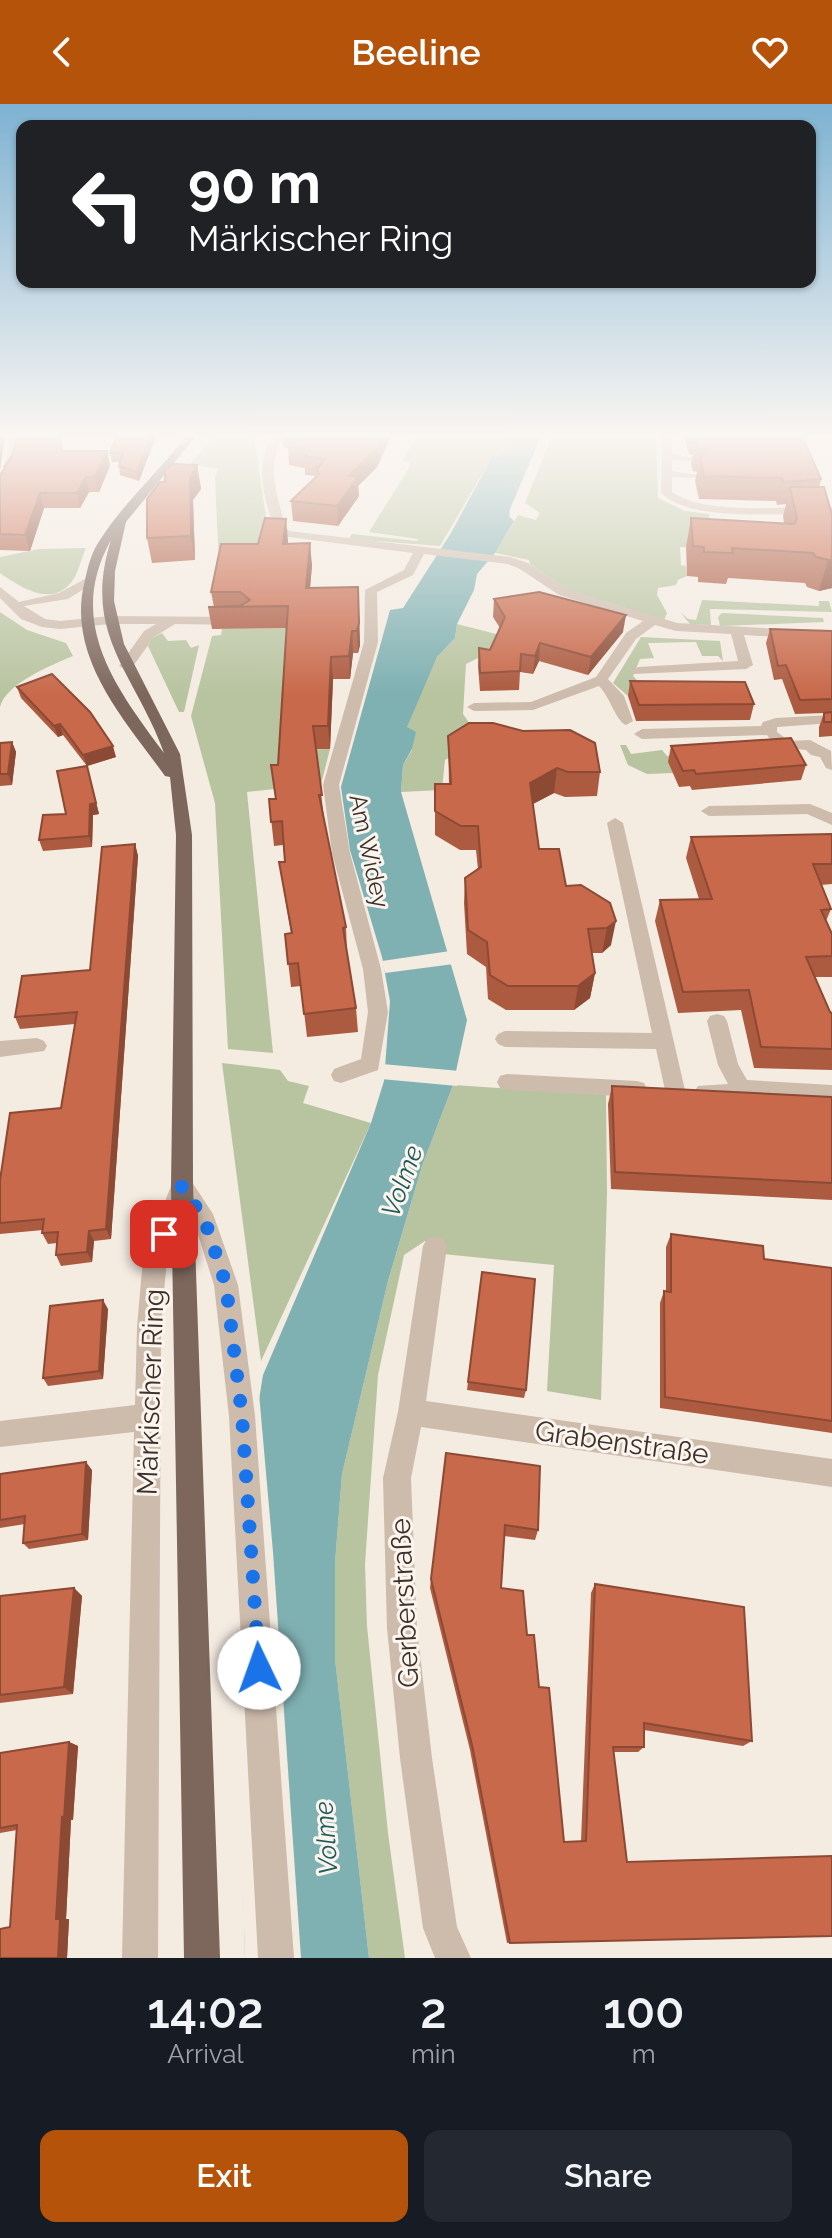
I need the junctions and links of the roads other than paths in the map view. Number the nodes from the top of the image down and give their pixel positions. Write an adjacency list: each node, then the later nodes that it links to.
1 (279, 523): 3 (street)
2 (122, 524): 4 (main road, Märkischer Ring); 7 (main road, Märkischer Ring)
3 (428, 552): 10 (street); 35 (street, Am Widey)
4 (89, 582): 6 (street); 11 (main road, Märkischer Ring)
5 (0, 591): 6 (street); 11 (street)
6 (25, 603): 11 (street)
7 (110, 620): 8 (street); 11 (street); 15 (main road, Märkischer Ring)
8 (174, 621): 9 (street); 15 (street)
9 (243, 621)
10 (651, 621): 13 (street); 17 (street)
11 (86, 622): 26 (main road, Märkischer Ring)
12 (832, 625): 13 (street)
13 (737, 632): 14 (street); 16 (street)
14 (832, 636)
15 (126, 666): 26 (main road, Märkischer Ring)
16 (638, 671)
17 (601, 680): 18 (street); 20 (street)
18 (474, 707)
19 (832, 719): 21 (street)
20 (626, 721)
21 (771, 730): 22 (street); 25 (street)
22 (740, 733): 23 (street); 24 (street)
23 (642, 734)
24 (709, 749)
25 (832, 765)
26 (178, 783): 40 (main road, Märkischer Ring)
27 (709, 811): 28 (street)
28 (832, 820)
29 (615, 823): 32 (street)
30 (717, 1021): 37 (street)
31 (505, 1039): 32 (street)
32 (665, 1041): 38 (street)
33 (37, 1046): 34 (street)
34 (0, 1049)
35 (341, 1075)
36 (507, 1082): 38 (street)
37 (741, 1088): 38 (street); 39 (street)
38 (675, 1090)
39 (832, 1093)
40 (182, 1186): 43 (street, Märkischer Ring); 47 (main road); 48 (street)
41 (435, 1246): 42 (street, Gerberstraße)
42 (411, 1412): 45 (street, Grabenstraße); 49 (street, Gerberstraße)
43 (148, 1417): 44 (street); 46 (street, Märkischer Ring)
44 (0, 1434)
45 (832, 1473)
46 (140, 1958)
47 (202, 1958)
48 (276, 1958)
49 (453, 1958)

